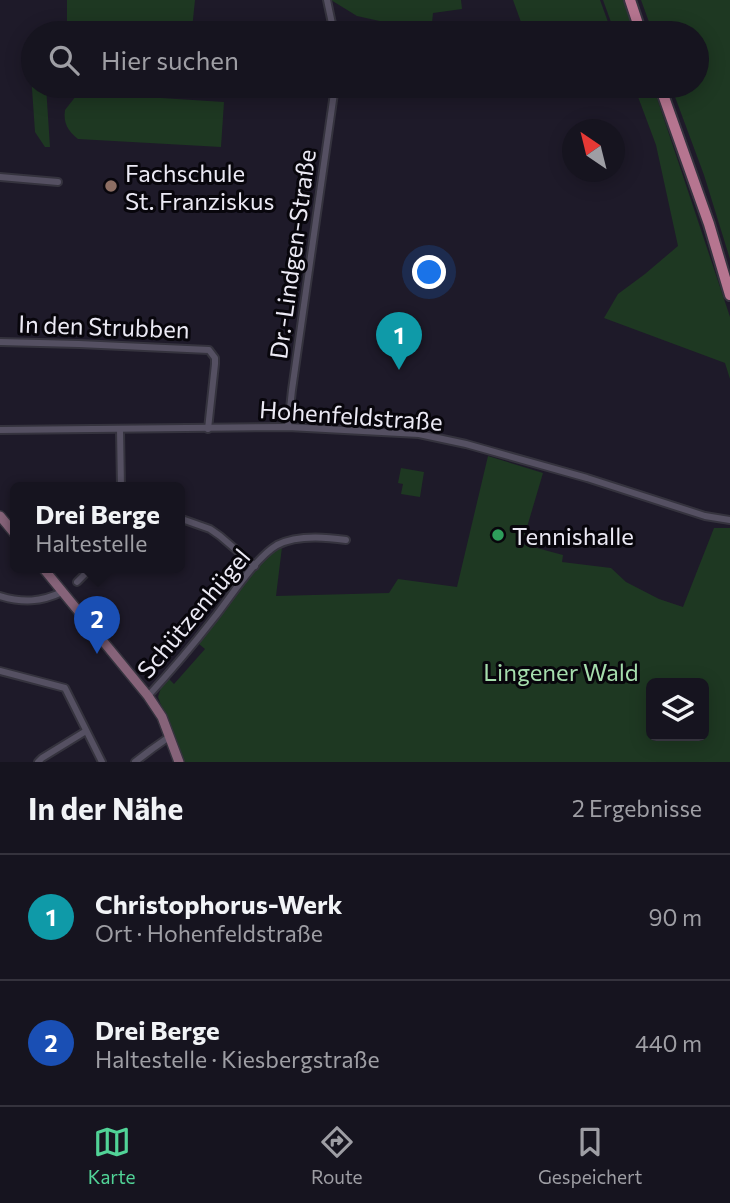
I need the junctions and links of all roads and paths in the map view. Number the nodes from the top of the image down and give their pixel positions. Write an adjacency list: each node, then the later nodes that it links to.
1 (327, 0): 3 (street)
2 (630, 0): 4 (main road)
3 (331, 21)
4 (637, 21)
5 (332, 98): 11 (street, Dr.-Lindgen-Straße)
6 (664, 98): 9 (main road)
7 (0, 177): 8 (street)
8 (58, 182)
9 (730, 295)
10 (0, 342): 13 (street, In den Strubben)
11 (288, 427): 13 (street, Hohenfeldstraße); 17 (street, Hohenfeldstraße)
12 (120, 429): 13 (street, Hohenfeldstraße); 14 (street, Hohenfeldstraße); 15 (street)
13 (208, 429)
14 (0, 430)
15 (121, 482)
16 (185, 520): 19 (street)
17 (730, 520)
18 (346, 540): 19 (street, Schützenhügel)
19 (255, 566): 26 (street, Schützenhügel)
20 (47, 573): 23 (street)
21 (86, 573): 22 (street)
22 (77, 582)
23 (62, 592): 24 (street); 26 (street)
24 (0, 596)
25 (0, 671): 27 (street)
26 (148, 696): 28 (street)
27 (86, 731): 29 (street); 30 (street)
28 (169, 737): 31 (street); 32 (street)
29 (38, 762)
30 (102, 762)
31 (135, 762)
32 (179, 762)

